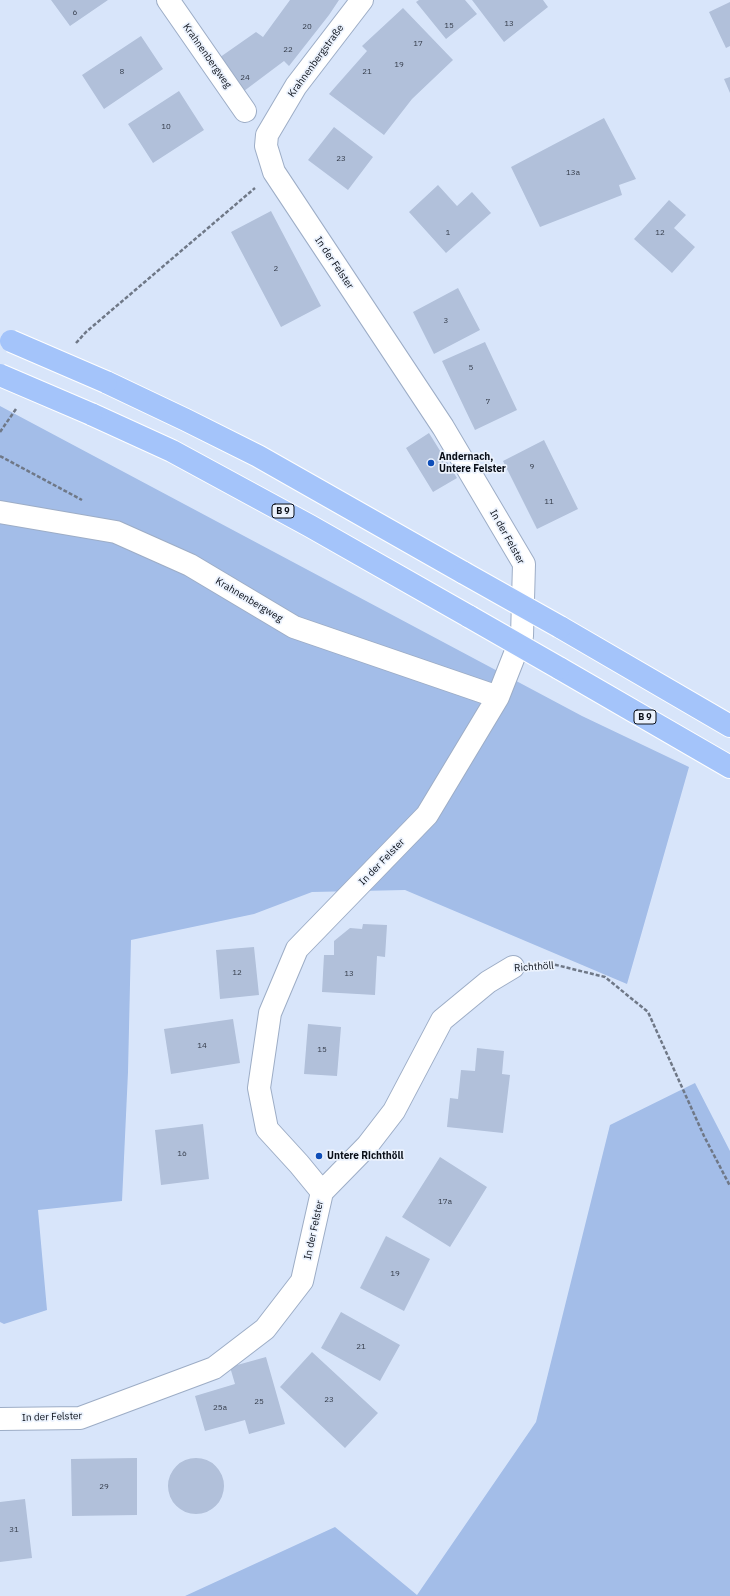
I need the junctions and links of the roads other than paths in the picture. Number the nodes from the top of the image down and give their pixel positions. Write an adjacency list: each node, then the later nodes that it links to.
1 (168, 0): 3 (street, Krahnenbergweg)
2 (362, 0): 4 (street, Krahnenbergstraße)
3 (245, 111)
4 (266, 146): 8 (street, In der Felster)
5 (5, 340): 9 (highway, bridge)
6 (0, 375): 10 (highway, B 9, bridge)
7 (0, 512): 8 (street, Krahnenbergweg)
8 (498, 697): 12 (street, In der Felster)
9 (730, 726)
10 (730, 767)
11 (513, 967): 12 (street, Richthöll)
12 (322, 1192): 13 (street, In der Felster)
13 (0, 1419)

